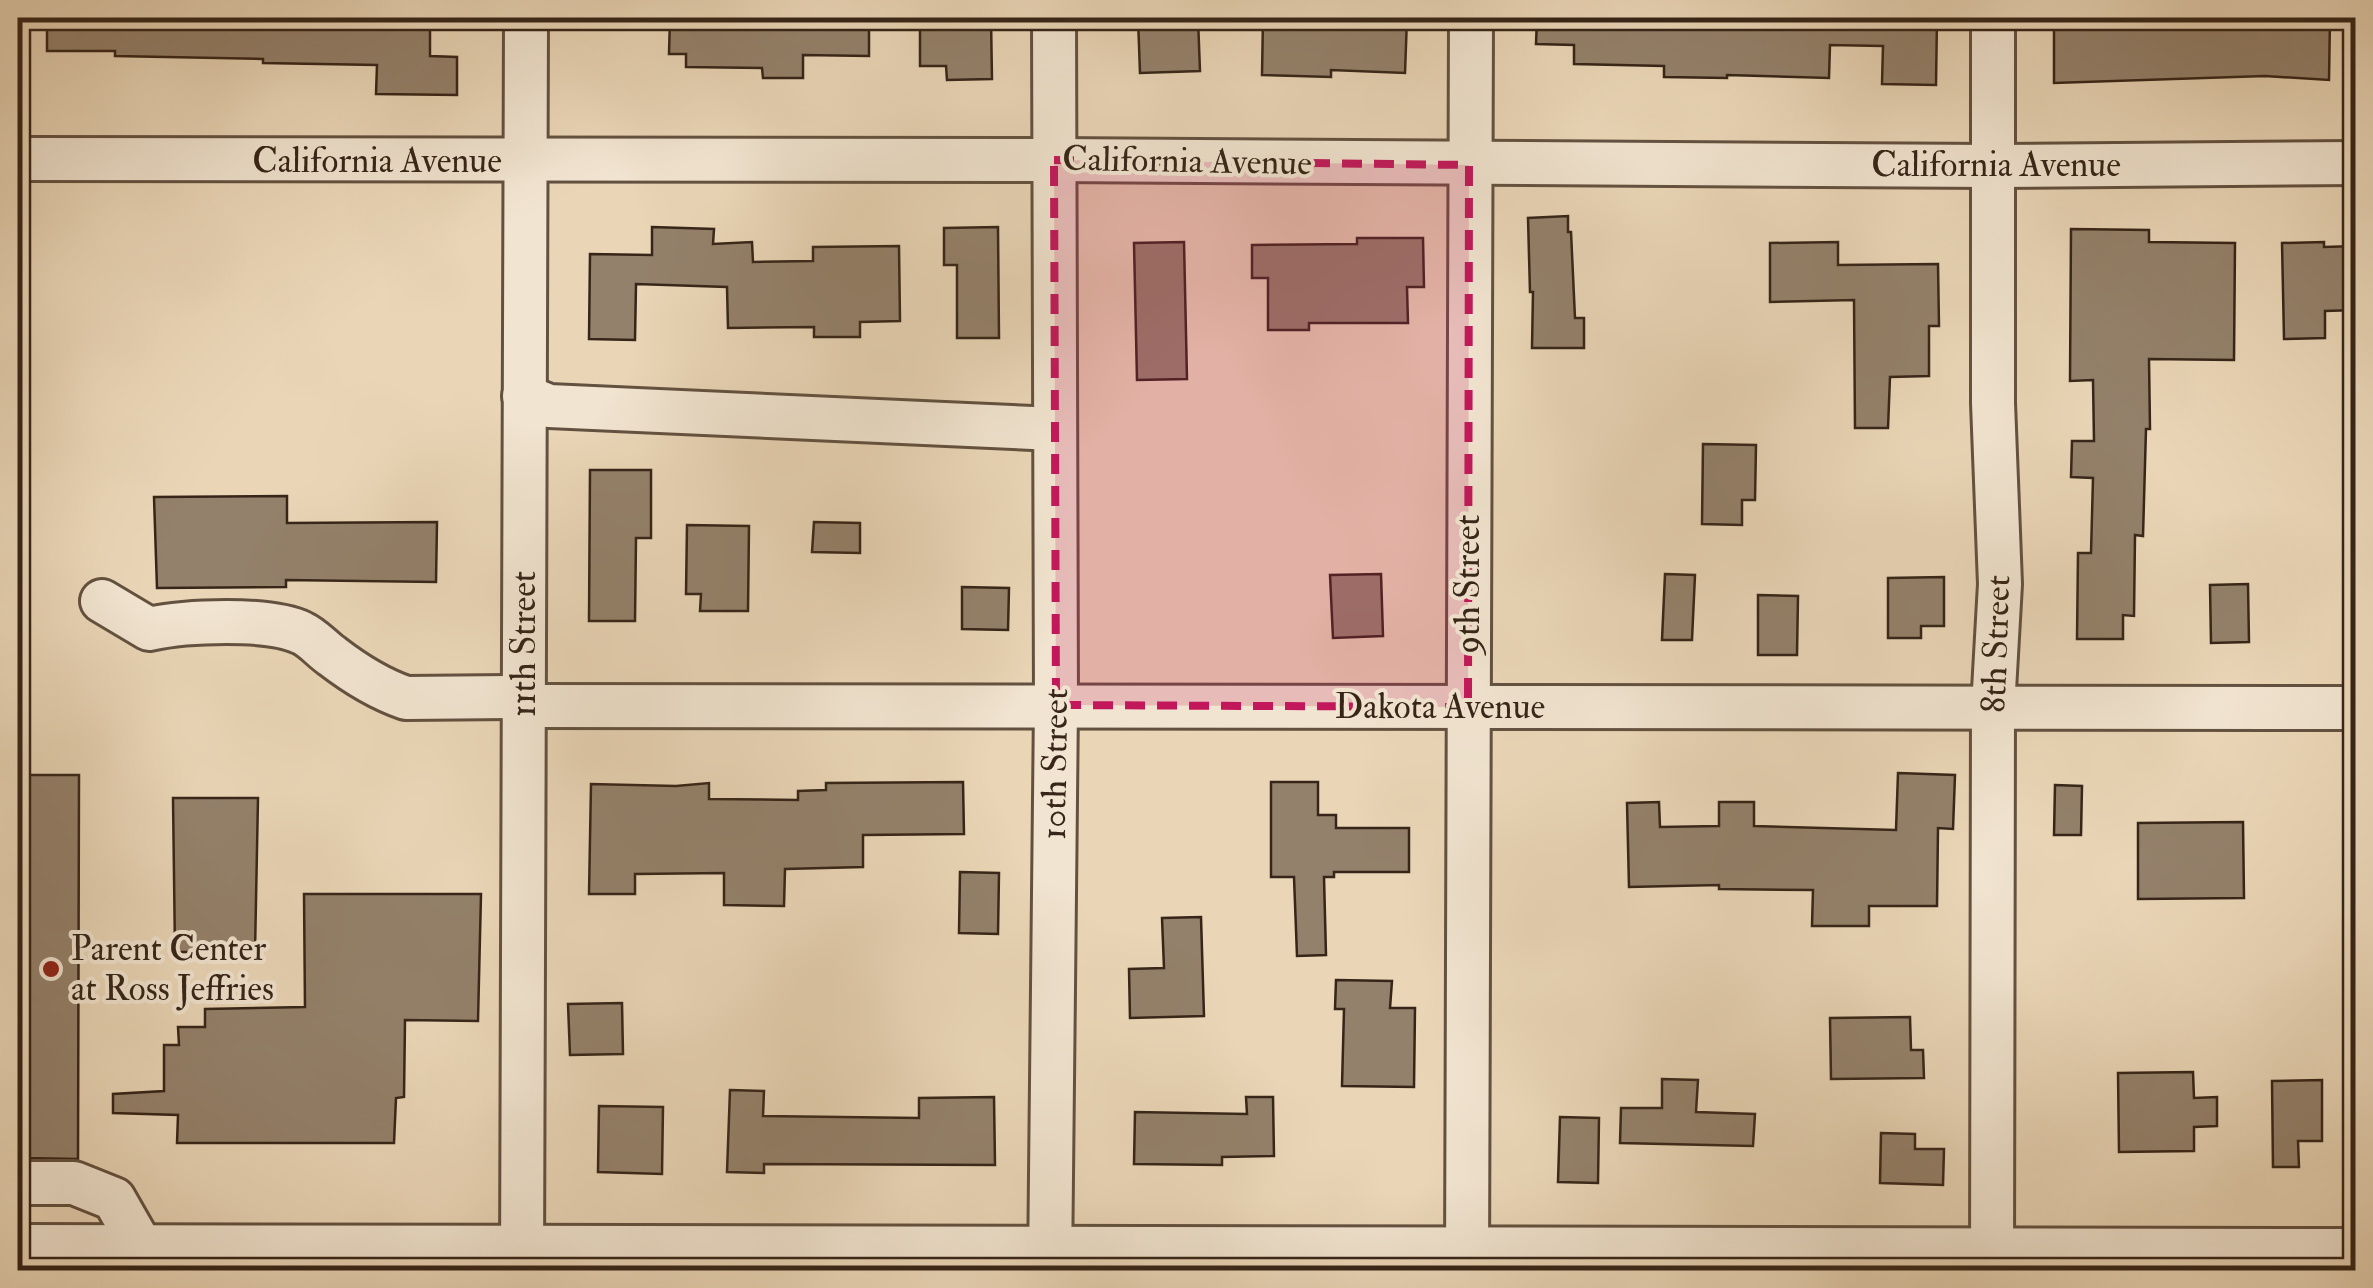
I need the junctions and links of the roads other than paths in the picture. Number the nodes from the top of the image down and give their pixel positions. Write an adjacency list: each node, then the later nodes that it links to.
1 (526, 18): 7 (street, 11th Street)
2 (1054, 18): 6 (street, 10th Street)
3 (1471, 18): 8 (street, 9th Street)
4 (1992, 18): 10 (street, 8th Street)
5 (18, 159): 7 (street, California Avenue)
6 (1054, 160): 7 (street, California Avenue); 8 (street, California Avenue); 12 (street, 10th Street)
7 (526, 161): 11 (street, 11th Street)
8 (1469, 164): 10 (street, California Avenue); 16 (street, 9th Street)
9 (2356, 164): 10 (street, California Avenue)
10 (1992, 166): 17 (street, 8th Street)
11 (524, 396): 12 (street); 14 (street, 11th Street)
12 (1056, 429): 15 (street, 10th Street)
13 (102, 601): 14 (street, Dakota Avenue)
14 (524, 701): 15 (street, Dakota Avenue); 23 (street, 11th Street)
15 (1056, 704): 16 (street, Dakota Avenue); 24 (street, 10th Street)
16 (1468, 707): 17 (street, Dakota Avenue); 25 (street, 9th Street)
17 (1992, 708): 18 (street, Dakota Avenue); 26 (street, 8th Street)
18 (2356, 708)
19 (18, 1183): 21 (street)
20 (18, 1246): 21 (street)
21 (142, 1248): 23 (street)
22 (2356, 1250): 26 (street)
23 (522, 1258): 24 (street)
24 (1050, 1259): 25 (street)
25 (1467, 1259): 26 (street)
26 (1992, 1260)

